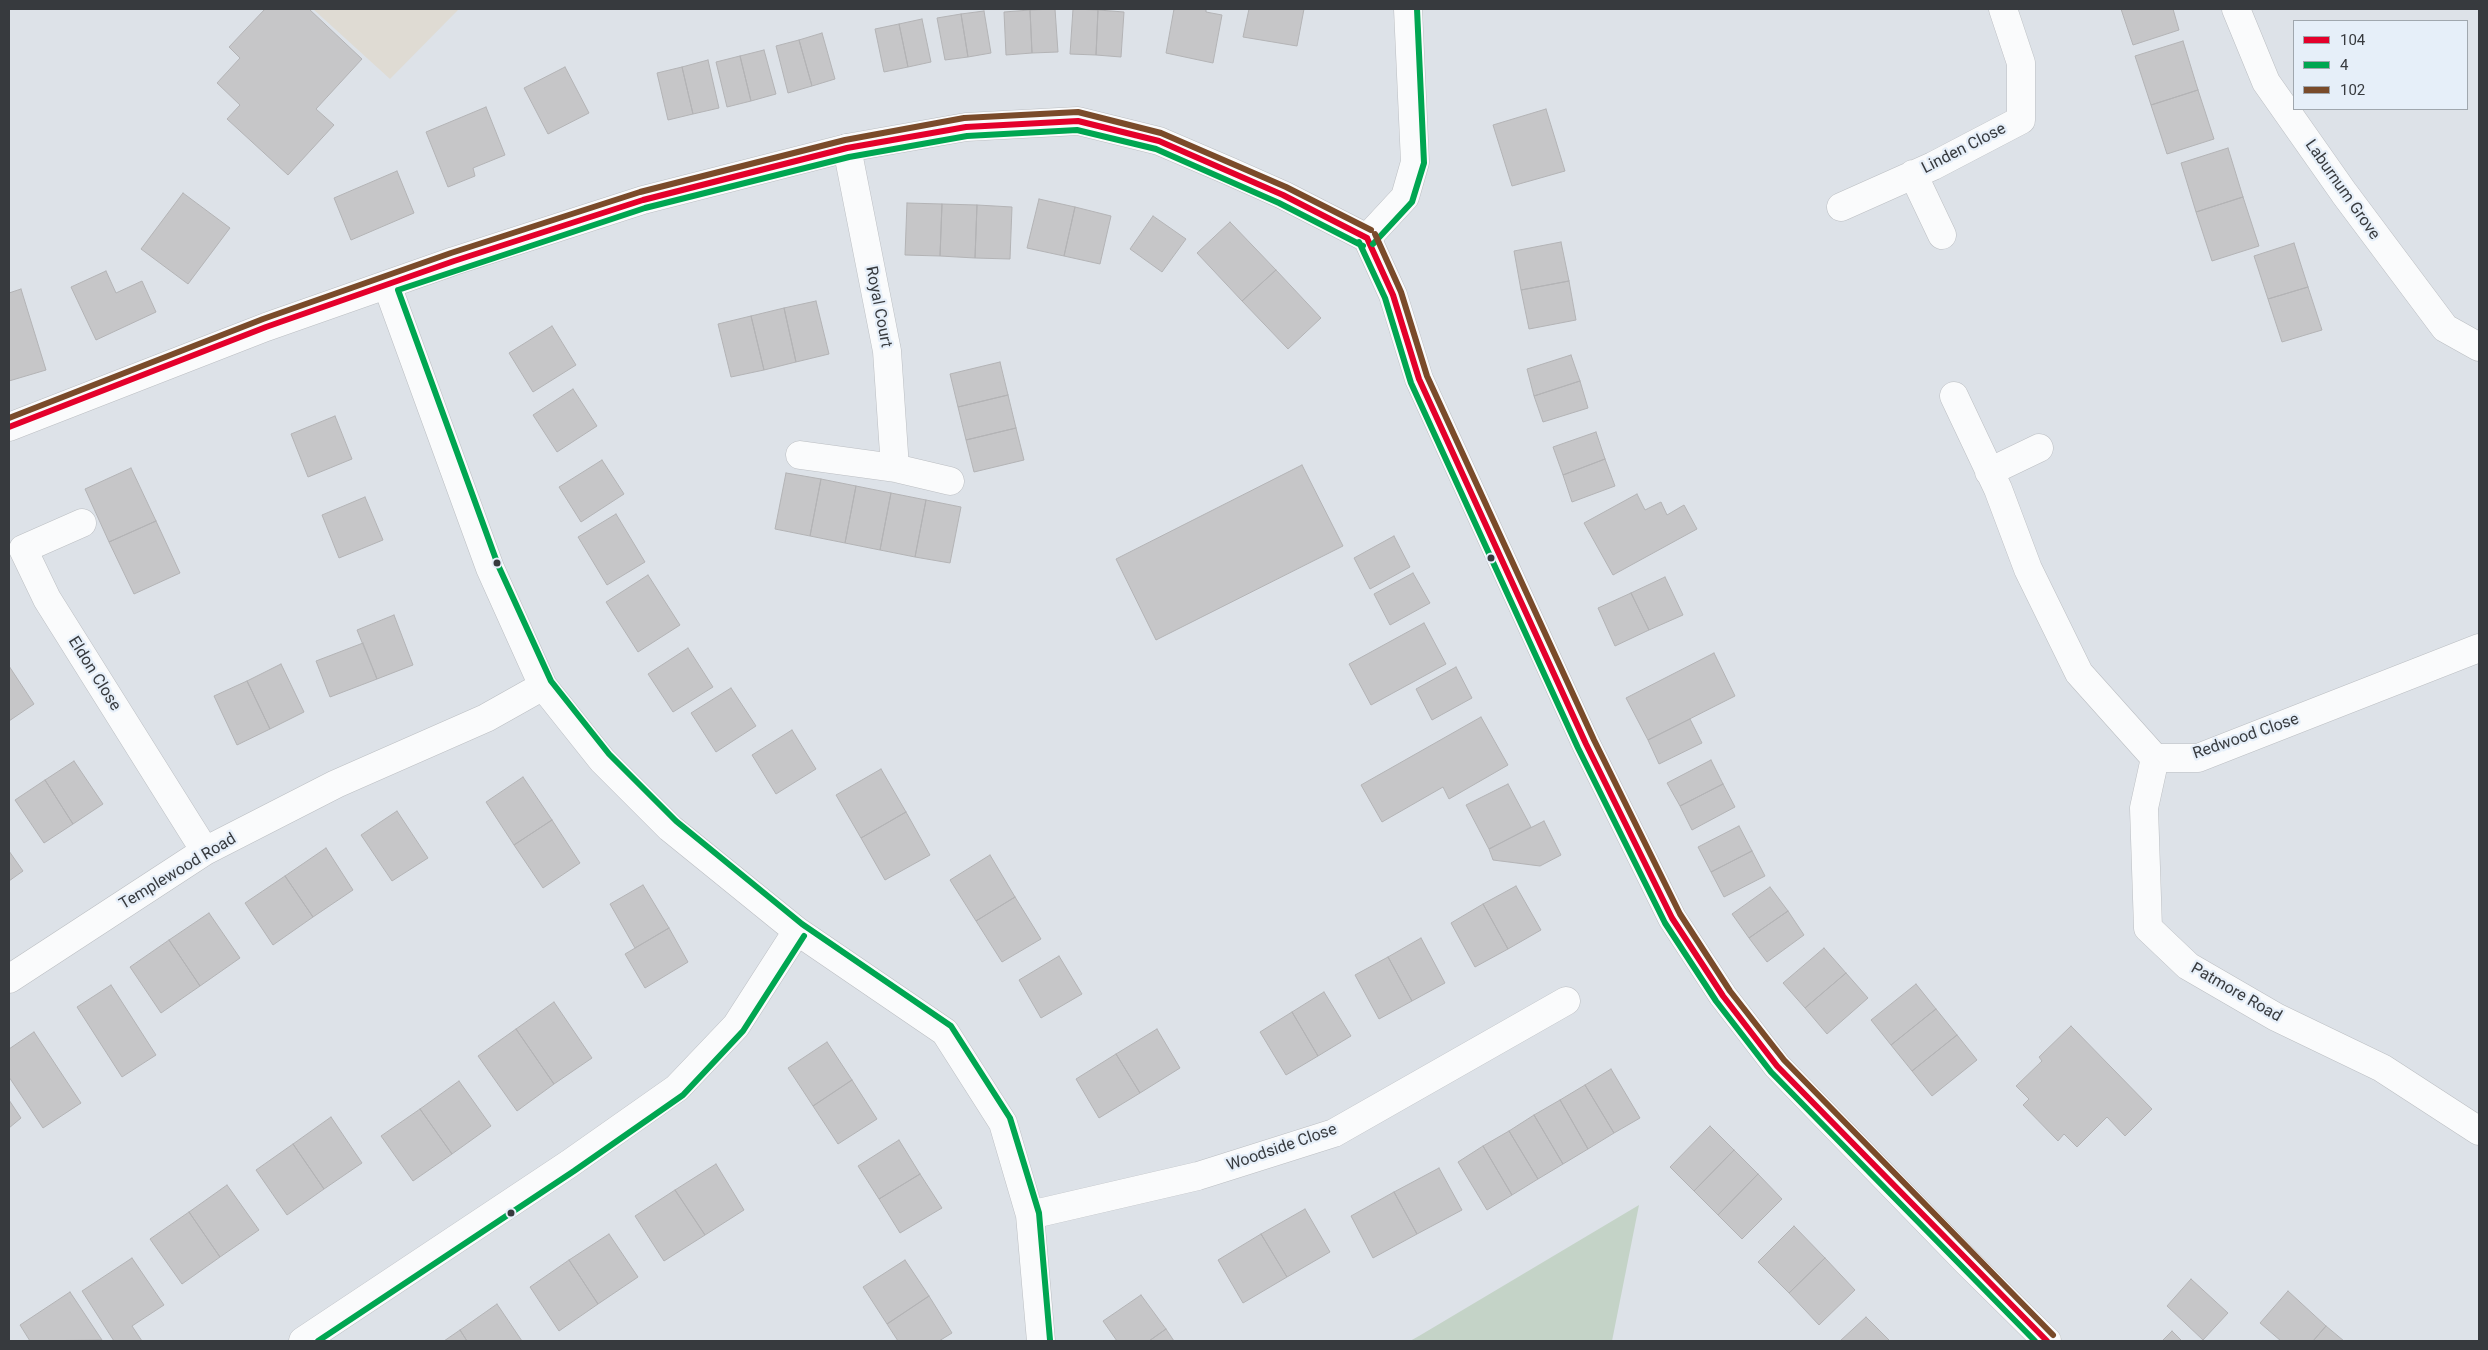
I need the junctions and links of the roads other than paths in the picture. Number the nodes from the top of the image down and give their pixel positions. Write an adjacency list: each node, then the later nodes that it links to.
1 (1408, 9): 8 (street)
2 (2003, 9): 5 (street, Linden Close)
3 (2236, 9): 10 (street, Laburnum Grove)
4 (847, 148): 8 (street); 9 (street); 15 (street, Royal Court)
5 (1913, 174): 6 (street, Linden Close); 7 (street, Linden Close)
6 (1841, 207)
7 (1942, 235)
8 (1367, 238): 30 (street)
9 (387, 286): 12 (street); 20 (street)
10 (2479, 346)
11 (1954, 396): 16 (street)
12 (9, 427)
13 (2039, 448): 16 (street)
14 (800, 455): 15 (street)
15 (895, 468): 17 (street)
16 (1989, 472): 21 (street)
17 (950, 481)
18 (82, 523): 22 (street, Eldon Close)
19 (2479, 648): 21 (street, Redwood Close)
20 (543, 686): 22 (street, Templewood Road); 23 (street)
21 (2155, 758): 26 (street, Patmore Road)
22 (204, 852): 24 (street, Templewood Road)
23 (797, 930): 27 (street); 28 (street)
24 (9, 979)
25 (1566, 1001): 27 (street, Woodside Close)
26 (2479, 1131)
27 (1030, 1215): 29 (street)
28 (303, 1341)
29 (1041, 1341)
30 (2047, 1341)

